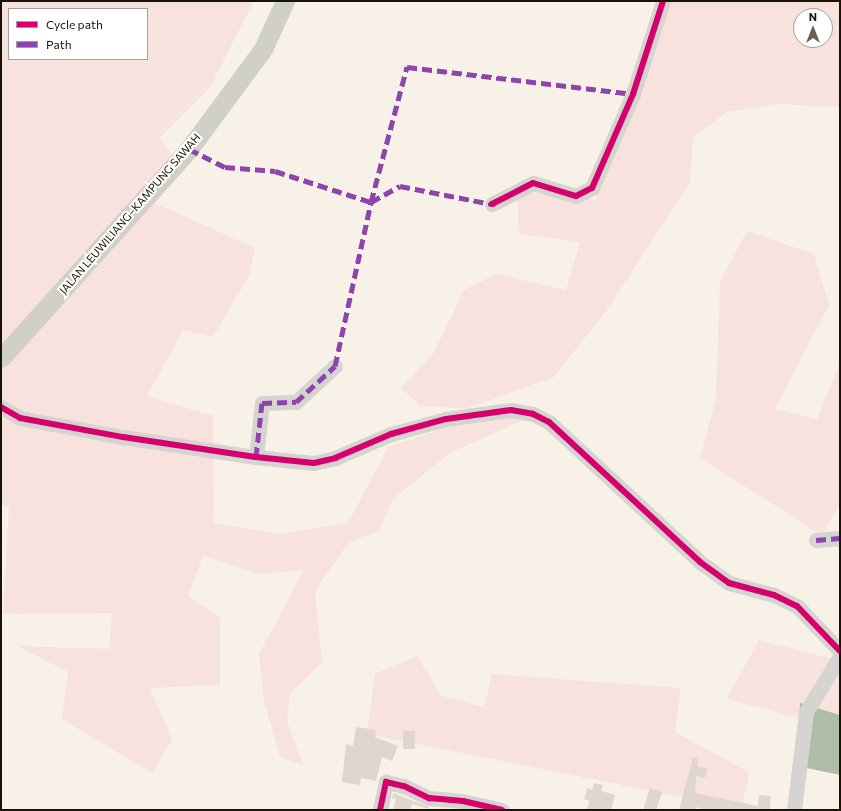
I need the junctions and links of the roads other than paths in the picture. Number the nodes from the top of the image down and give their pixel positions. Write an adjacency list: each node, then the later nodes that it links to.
1 (285, 1): 4 (main road, JALAN LEUWILIANG–KAMPUNG SAWAH)
2 (663, 1): 3 (street)
3 (492, 204)
4 (1, 358)
5 (336, 366): 7 (street)
6 (1, 406): 7 (street)
7 (256, 457): 10 (street)
8 (840, 538): 9 (street)
9 (816, 540)
10 (840, 651)
11 (840, 656): 14 (street)
12 (380, 810): 13 (street)
13 (502, 810)
14 (794, 810)

